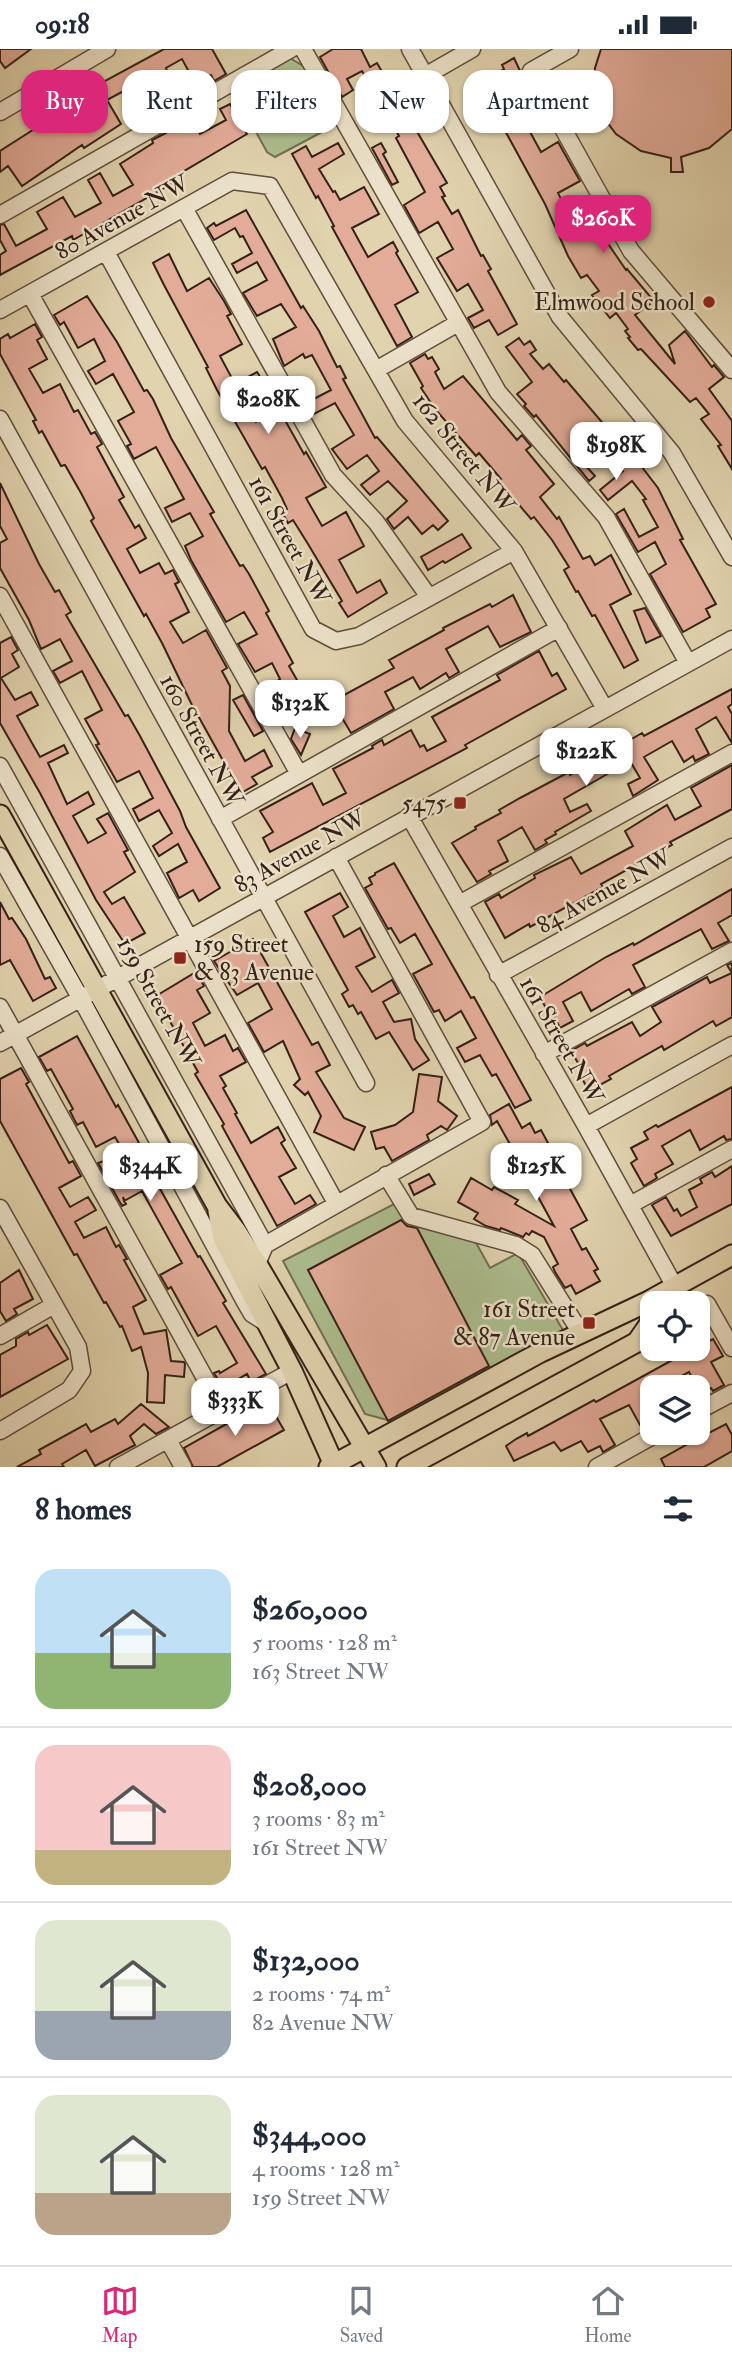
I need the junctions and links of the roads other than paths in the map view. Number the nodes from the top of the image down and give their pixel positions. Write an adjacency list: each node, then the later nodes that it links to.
1 (107, 49): 9 (street)
2 (291, 49): 13 (street)
3 (303, 49): 17 (street)
4 (410, 49): 7 (street)
5 (472, 49): 8 (street)
6 (570, 49): 19 (street)
7 (422, 70)
8 (435, 70)
9 (0, 113)
10 (449, 119): 22 (street)
11 (270, 186): 12 (street, 80 Avenue NW); 18 (street, 162 Street NW)
12 (184, 208): 14 (street, 80 Avenue NW); 24 (street)
13 (0, 215)
14 (106, 252): 15 (street, 80 Avenue NW); 24 (street, 161 Street NW)
15 (30, 294): 16 (street, 80 Avenue NW); 31 (street)
16 (0, 310)
17 (458, 323): 18 (street); 27 (street)
18 (376, 370): 21 (street, 162 Street NW)
19 (732, 370)
20 (0, 419): 34 (street, 160 Street NW)
21 (514, 551): 24 (street); 25 (street, 162 Street NW)
22 (732, 557)
23 (0, 596): 40 (street)
24 (429, 597)
25 (559, 628): 28 (street, 162 Street NW); 31 (street)
26 (732, 639): 27 (street, 83 Avenue NW)
27 (688, 663): 28 (street, 83 Avenue NW)
28 (605, 709): 33 (street, 83 Avenue NW)
29 (732, 754): 39 (street)
30 (0, 766): 43 (street, 159 Street NW)
31 (299, 774): 34 (street)
32 (0, 815): 44 (main road, 159 Street NW)
33 (409, 816): 37 (street, 83 Avenue NW); 39 (street, 161 Street NW)
34 (220, 819): 38 (street, 160 Street NW)
35 (732, 846): 42 (street, 84 Avenue NW)
36 (0, 856): 44 (street, 159 Street NW)
37 (336, 857): 38 (street, 83 Avenue NW); 53 (street)
38 (263, 898): 40 (street, 83 Avenue NW); 50 (street, 160 Street NW)
39 (459, 904): 42 (street, 161 Street NW)
40 (188, 939): 43 (street, 83 Avenue NW); 54 (street)
41 (732, 951): 49 (street)
42 (498, 975): 49 (street, 161 Street NW)
43 (118, 978): 44 (street, 83 Avenue NW); 59 (street, 159 Street NW)
44 (89, 994): 46 (street, 83 Avenue NW); 56 (main road, 159 Street NW); 66 (street, 159 Street NW)
45 (0, 1007): 46 (street)
46 (15, 1034): 47 (street, 83 Avenue NW); 74 (street)
47 (0, 1042)
48 (732, 1045): 51 (street)
49 (544, 1054): 51 (street, 161 Street NW)
50 (366, 1083)
51 (586, 1126): 55 (street, 161 Street NW)
52 (732, 1149): 55 (street)
53 (386, 1175): 54 (street); 67 (street)
54 (336, 1203): 59 (street)
55 (630, 1205): 62 (street, 161 Street NW)
56 (217, 1206): 61 (main road, 159 Street NW); 66 (main road, 159 Street NW)
57 (0, 1208): 58 (street)
58 (6, 1234): 64 (street)
59 (265, 1245): 61 (street)
60 (732, 1255): 62 (main road)
61 (257, 1264): 78 (main road, 159 Street NW)
62 (675, 1287): 63 (main road); 67 (main road)
63 (672, 1291)
64 (54, 1305): 68 (street); 75 (street)
65 (710, 1309): 70 (street)
66 (267, 1323): 71 (main road, 159 Street NW)
67 (581, 1333): 78 (main road)
68 (0, 1336)
69 (640, 1338): 84 (main road)
70 (732, 1348)
71 (292, 1371): 74 (street); 79 (main road, 159 Street NW)
72 (732, 1392): 73 (street)
73 (710, 1404)
74 (222, 1409): 76 (street)
75 (0, 1431)
76 (167, 1440): 80 (street); 81 (street)
77 (640, 1443): 85 (street)
78 (366, 1447): 79 (main road); 82 (main road); 83 (main road, 159 Street NW)
79 (333, 1466)
80 (118, 1467)
81 (183, 1467)
82 (356, 1467)
83 (376, 1467)
84 (407, 1467)
85 (597, 1467)

